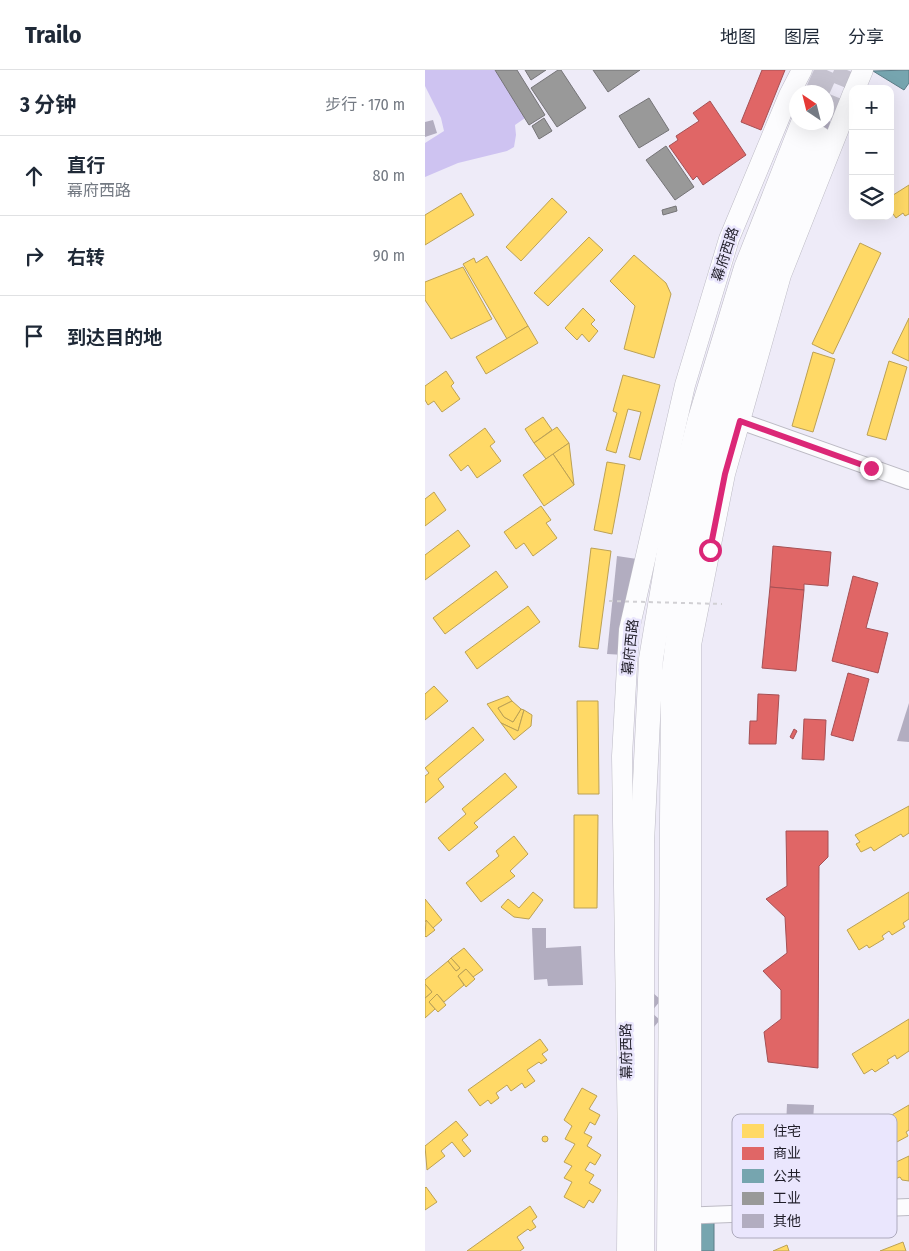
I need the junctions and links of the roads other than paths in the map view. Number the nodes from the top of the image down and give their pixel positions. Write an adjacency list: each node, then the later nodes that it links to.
1 (802, 70): 10 (main road, 幕府西路)
2 (863, 70): 3 (main road)
3 (857, 85)
4 (849, 103): 6 (main road, 幕府西路)
5 (811, 131): 9 (highway, 幕府西路); 11 (highway, 幕府西路)
6 (740, 421): 7 (street); 9 (main road, 幕府西路)
7 (909, 481)
8 (732, 1214): 9 (street)
9 (680, 1216): 12 (highway, 幕府西路); 13 (main road, 幕府西路)
10 (627, 1251)
11 (642, 1251)
12 (669, 1251)
13 (691, 1251)

